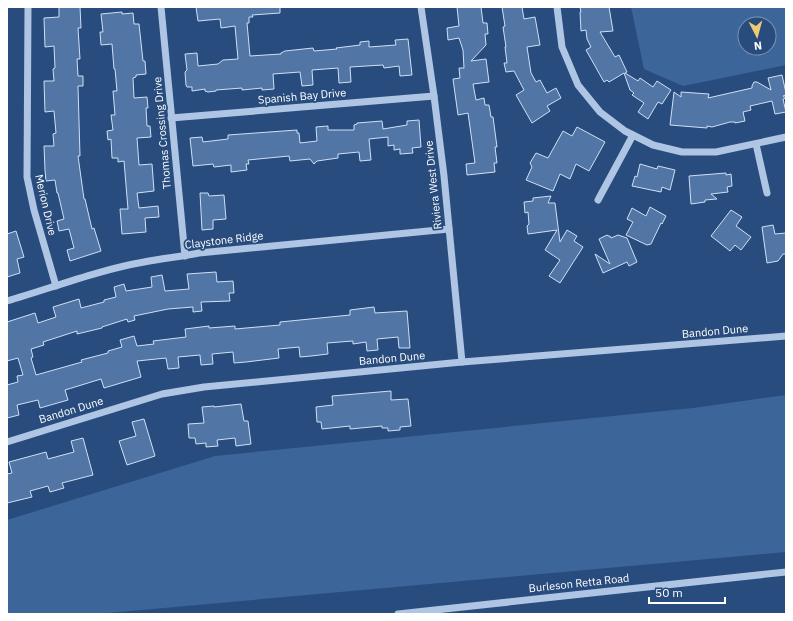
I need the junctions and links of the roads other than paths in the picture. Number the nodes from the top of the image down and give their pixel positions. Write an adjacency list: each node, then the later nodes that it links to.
1 (28, 7): 14 (street, Merion Drive)
2 (161, 7): 6 (street, Thomas Crossing Drive)
3 (421, 7): 5 (street, Riviera West Drive)
4 (557, 7): 7 (street)
5 (434, 96): 6 (street, Spanish Bay Drive); 12 (street, Riviera West Drive)
6 (171, 118): 13 (street, Thomas Crossing Drive)
7 (633, 135): 9 (street); 11 (street)
8 (786, 137): 9 (street)
9 (756, 144): 10 (street)
10 (767, 193)
11 (598, 200)
12 (449, 229): 13 (street, Claystone Ridge); 17 (street, Riviera West Drive)
13 (185, 256): 14 (street, Claystone Ridge)
14 (56, 286): 15 (street, Claystone Ridge)
15 (7, 301)
16 (786, 336): 17 (street, Bandon Dune)
17 (462, 362): 18 (street, Bandon Dune)
18 (7, 442)
19 (786, 572): 20 (street, Burleson Retta Road)
20 (398, 614)

